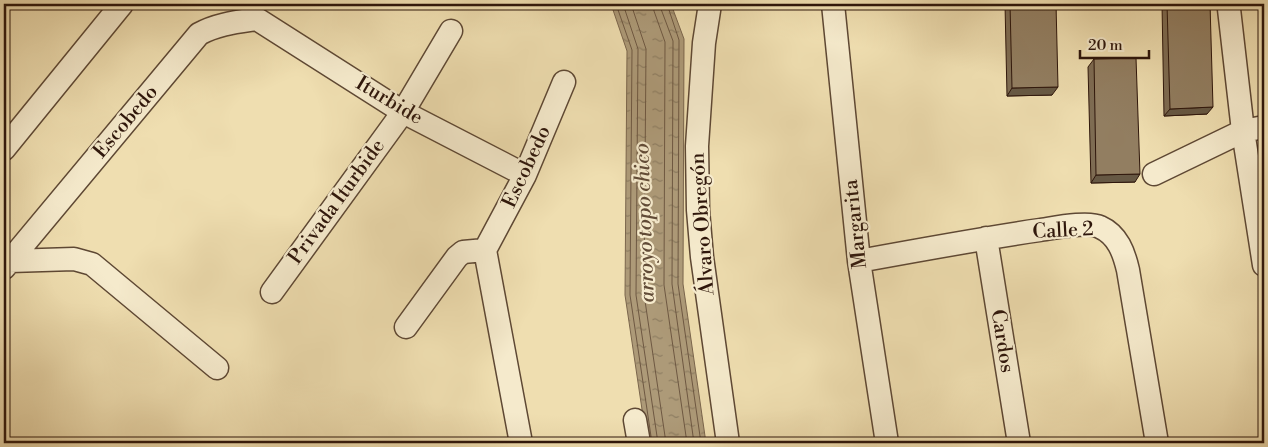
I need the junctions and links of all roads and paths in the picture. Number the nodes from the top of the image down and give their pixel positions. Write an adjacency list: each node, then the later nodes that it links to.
1 (122, 4): 10 (street)
2 (710, 4): 24 (street, Álvaro Obregón)
3 (833, 4): 15 (street, Margarita)
4 (1229, 9): 9 (street)
5 (259, 11): 8 (street, Iturbide); 16 (street, Escobedo)
6 (451, 31): 8 (street, Privada Iturbide)
7 (564, 82): 12 (street, Escobedo)
8 (403, 112): 12 (street, Iturbide); 18 (street, Privada Iturbide)
9 (1254, 129): 11 (street); 17 (street)
10 (4, 149)
11 (1154, 174)
12 (525, 175): 14 (street, Escobedo)
13 (986, 238): 15 (street, Calle 2); 26 (street, Cardos); 27 (street, Calle 2)
14 (485, 250): 19 (street); 22 (street)
15 (859, 262): 25 (street, Margarita)
16 (7, 264): 20 (street)
17 (1264, 265)
18 (272, 292)
19 (406, 327)
20 (217, 368)
21 (635, 420): 23 (street)
22 (521, 443)
23 (639, 443)
24 (728, 443)
25 (887, 443)
26 (1019, 443)
27 (1157, 443)

